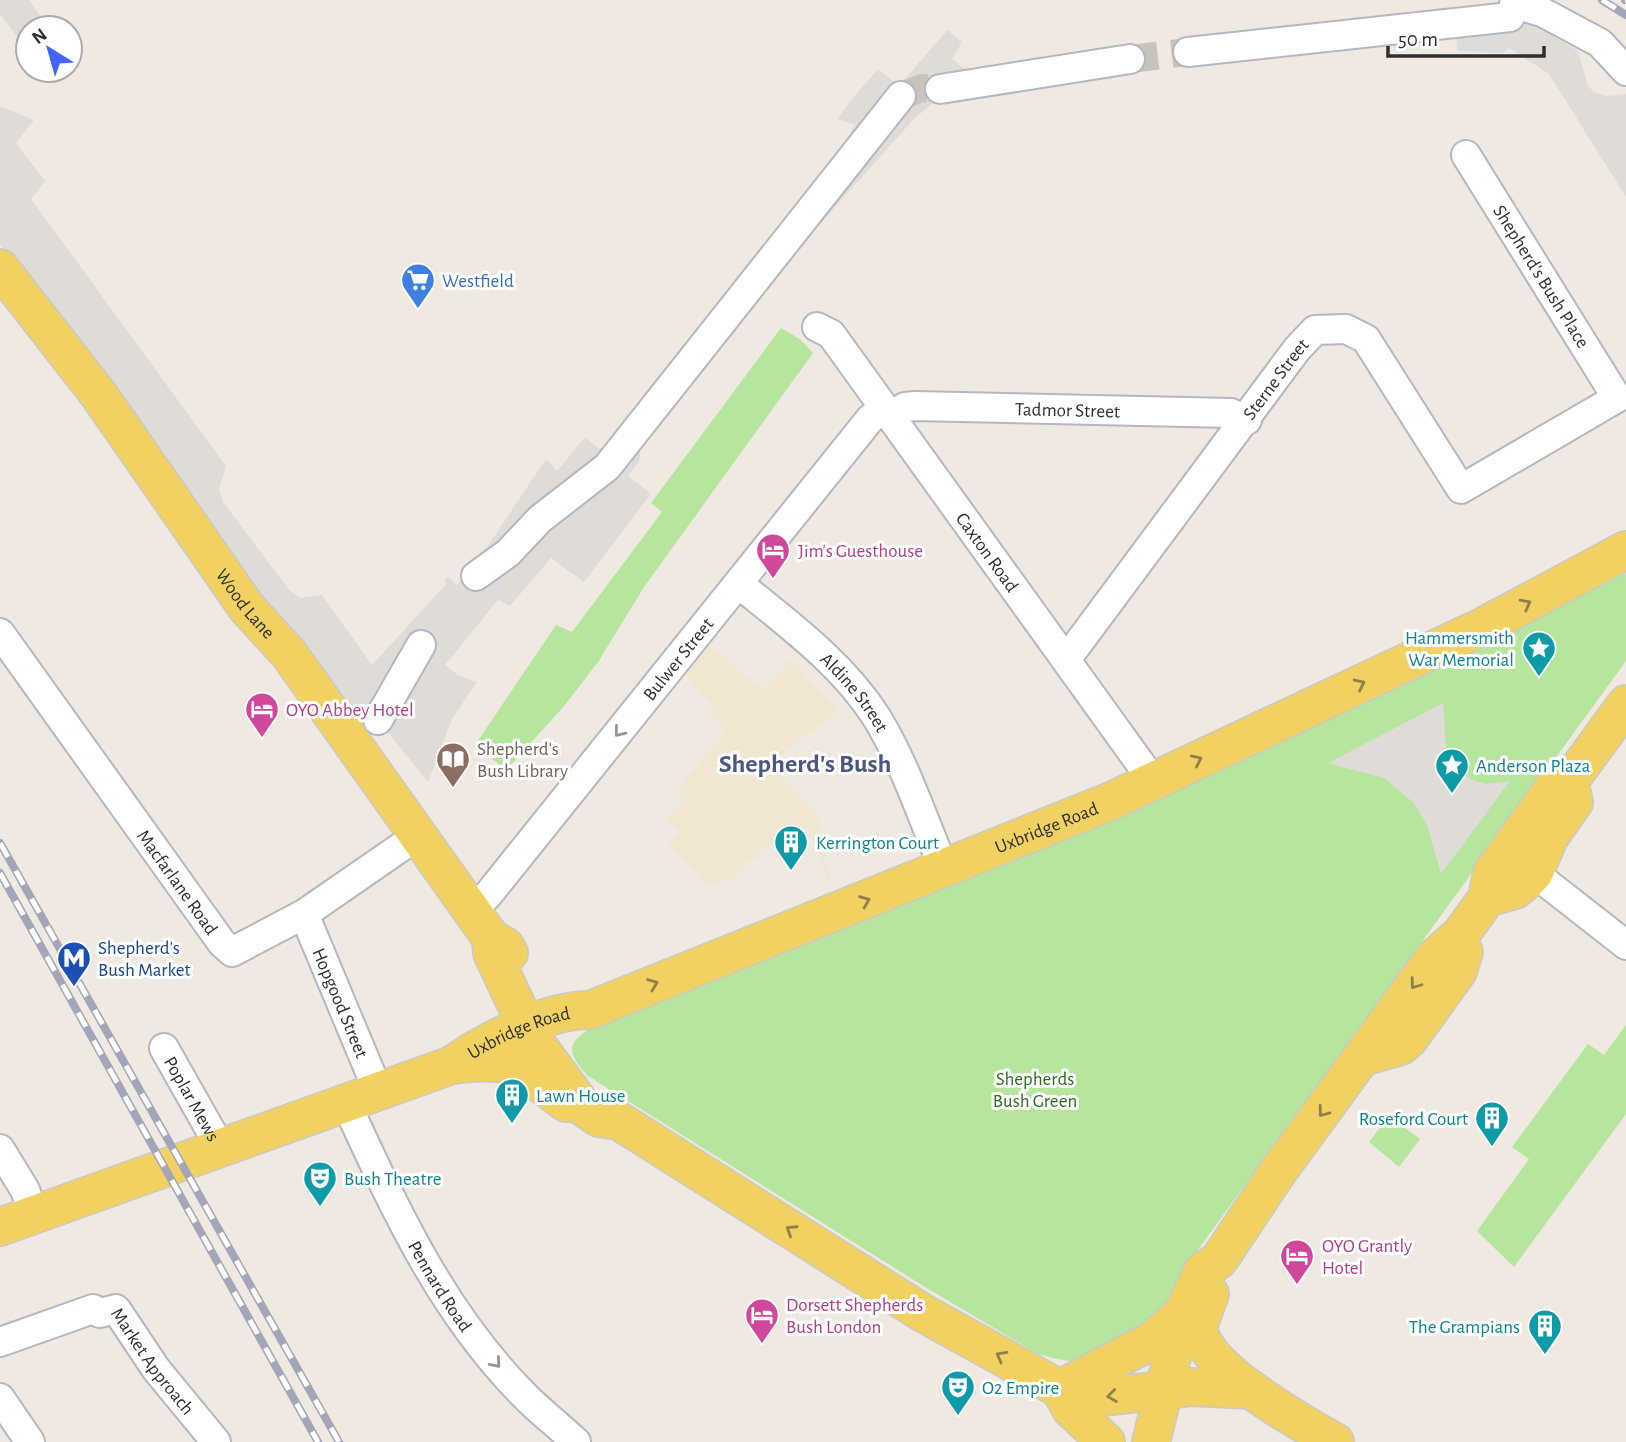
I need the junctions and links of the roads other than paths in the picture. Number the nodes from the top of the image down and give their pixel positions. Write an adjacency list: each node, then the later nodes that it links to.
1 (1524, 9): 2 (street); 4 (street)
2 (1188, 52)
3 (1130, 59): 5 (street)
4 (1622, 68)
5 (940, 89)
6 (901, 96): 14 (street)
7 (1466, 155): 10 (street, Shepherd's Bush Place)
8 (0, 268): 23 (main road, Wood Lane)
9 (817, 327): 11 (street, Caxton Road)
10 (1617, 398): 12 (street, Sterne Street)
11 (887, 412): 12 (street, Tadmor Street); 15 (street, Bulwer Street); 18 (street, Caxton Road)
12 (1247, 419): 18 (street, Sterne Street)
13 (1624, 552): 21 (main road, Uxbridge Road, one-way to 13)
14 (483, 581)
15 (739, 584): 24 (street, Aldine Street); 28 (street, Bulwer Street, one-way to 28)
16 (0, 633): 27 (street, Macfarlane Road)
17 (423, 655): 20 (street)
18 (1063, 656): 21 (street, Caxton Road)
19 (1626, 704): 22 (main road)
20 (378, 720)
21 (1153, 781): 24 (main road, Uxbridge Road)
22 (1569, 782): 25 (main road); 26 (main road)
23 (404, 845): 27 (street, Macfarlane Road); 28 (main road, Wood Lane)
24 (944, 869): 31 (main road, Uxbridge Road, one-way to 24)
25 (1534, 873): 26 (main road); 29 (street)
26 (1487, 898): 34 (main road, one-way to 34)
27 (304, 914): 36 (street, Hopgood Street)
28 (480, 925): 31 (main road, Wood Lane); 32 (main road, Wood Lane)
29 (1626, 945)
30 (1464, 953): 34 (main road)
31 (579, 1010): 32 (main road, Uxbridge Road); 38 (main road)
32 (527, 1027): 35 (main road, Uxbridge Road); 37 (main road)
33 (164, 1048): 39 (street, Poplar Mews)
34 (1363, 1057): 43 (main road, one-way to 43)
35 (452, 1065): 36 (main road, Uxbridge Road); 37 (main road, Uxbridge Road)
36 (362, 1097): 39 (main road, Uxbridge Road); 52 (street, Pennard Road, one-way to 52)
37 (572, 1103): 38 (main road)
38 (620, 1121): 46 (main road, one-way to 38)
39 (220, 1147): 41 (main road, Uxbridge Road)
40 (0, 1149): 41 (street)
41 (34, 1215): 42 (main road, Uxbridge Road)
42 (0, 1227)
43 (1219, 1260): 44 (main road); 48 (main road)
44 (1183, 1313): 46 (main road); 47 (main road)
45 (0, 1342): 51 (street, Market Approach)
46 (1060, 1390): 47 (main road, one-way to 46); 53 (main road)
47 (1164, 1390): 48 (main road); 54 (main road)
48 (1252, 1390): 55 (main road)
49 (0, 1398): 50 (street)
50 (30, 1442)
51 (216, 1442)
52 (576, 1442)
53 (1106, 1442)
54 (1151, 1442)
55 (1335, 1442)

